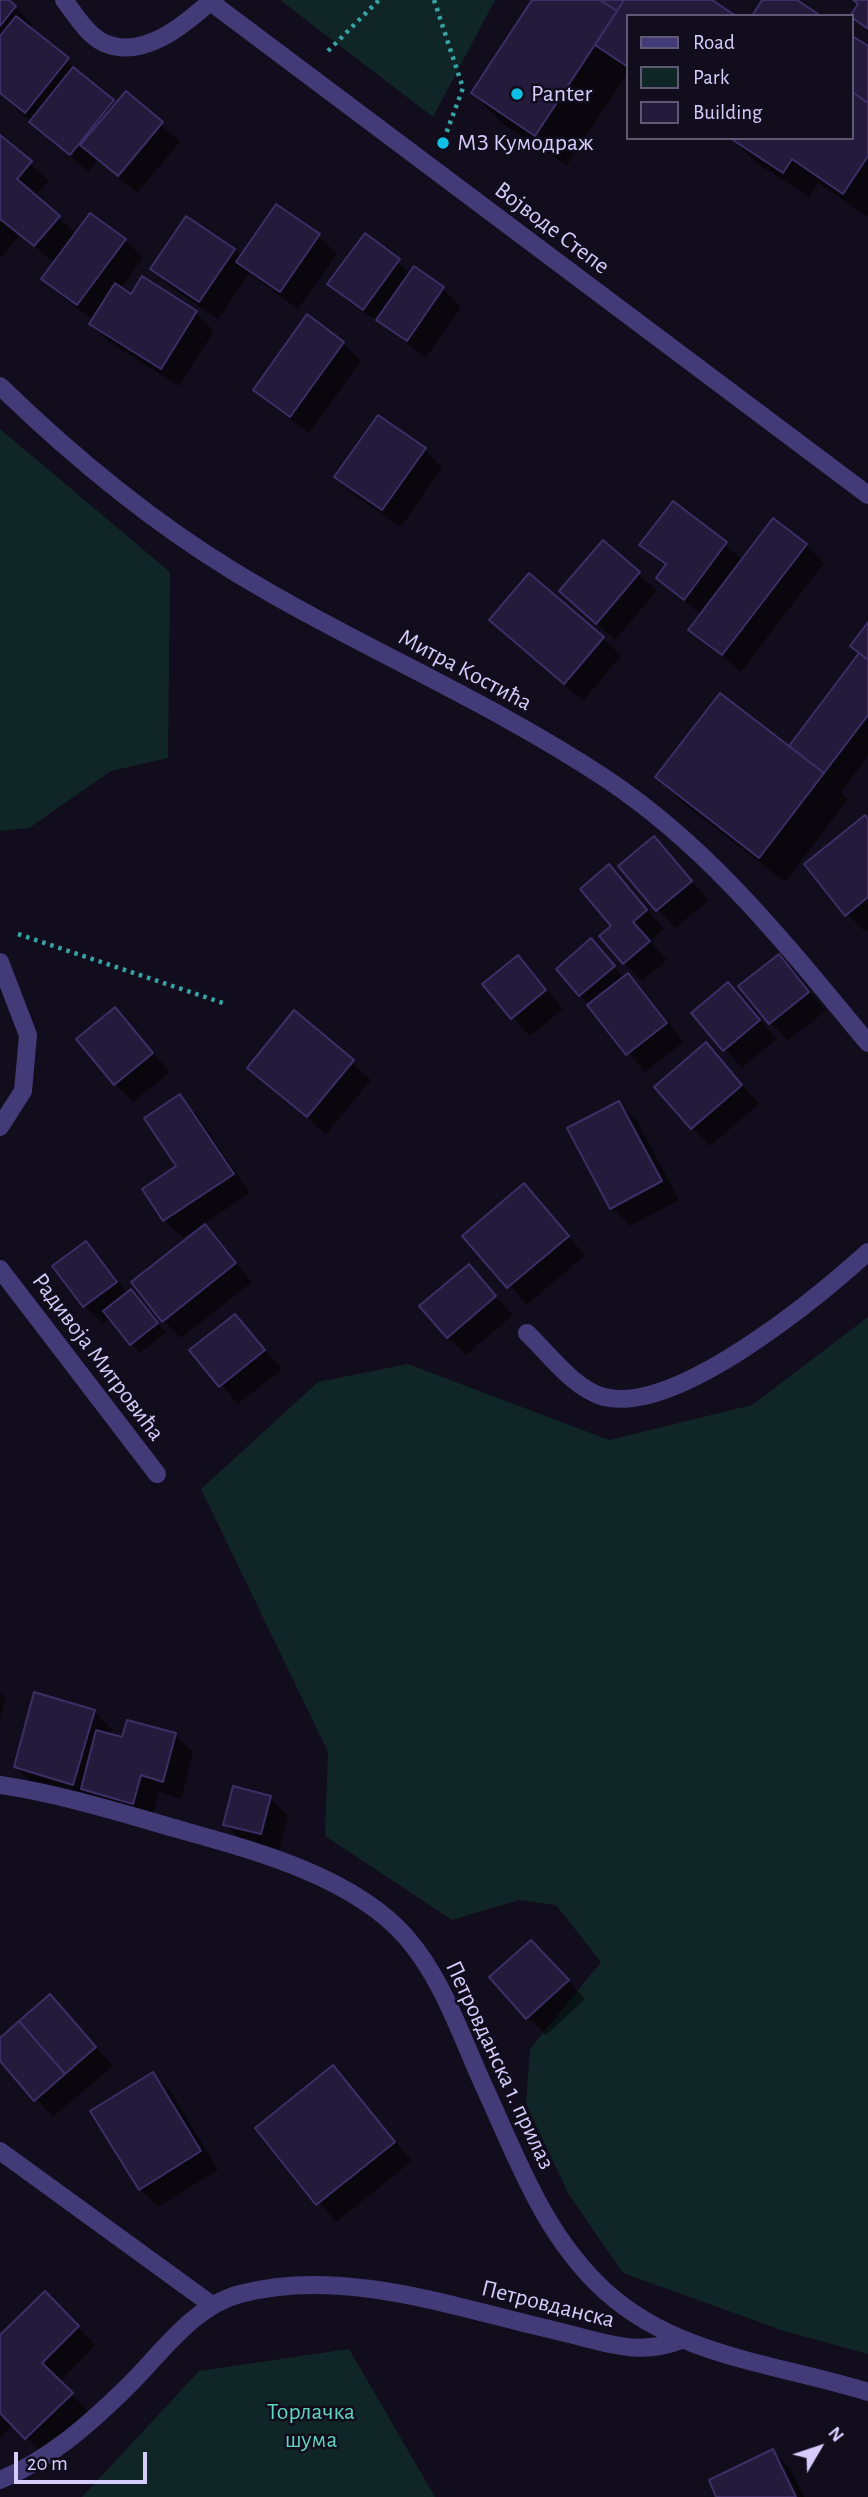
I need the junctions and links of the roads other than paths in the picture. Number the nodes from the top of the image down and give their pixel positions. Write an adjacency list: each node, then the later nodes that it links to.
1 (64, 0): 2 (street)
2 (209, 1): 4 (street, Војводе Степе)
3 (0, 386): 6 (street, Митра Костића)
4 (868, 495)
5 (0, 962): 7 (street)
6 (868, 1043)
7 (0, 1127)
8 (868, 1252): 10 (street)
9 (0, 1269): 11 (street, Радивоја Митровића)
10 (527, 1333)
11 (157, 1474)
12 (0, 1785): 15 (street, Петровданска 1. прилаз)
13 (0, 2151): 14 (street)
14 (212, 2305): 15 (street, Петровданска); 17 (street, Петровданска)
15 (681, 2340): 16 (street)
16 (868, 2392)
17 (0, 2480)

